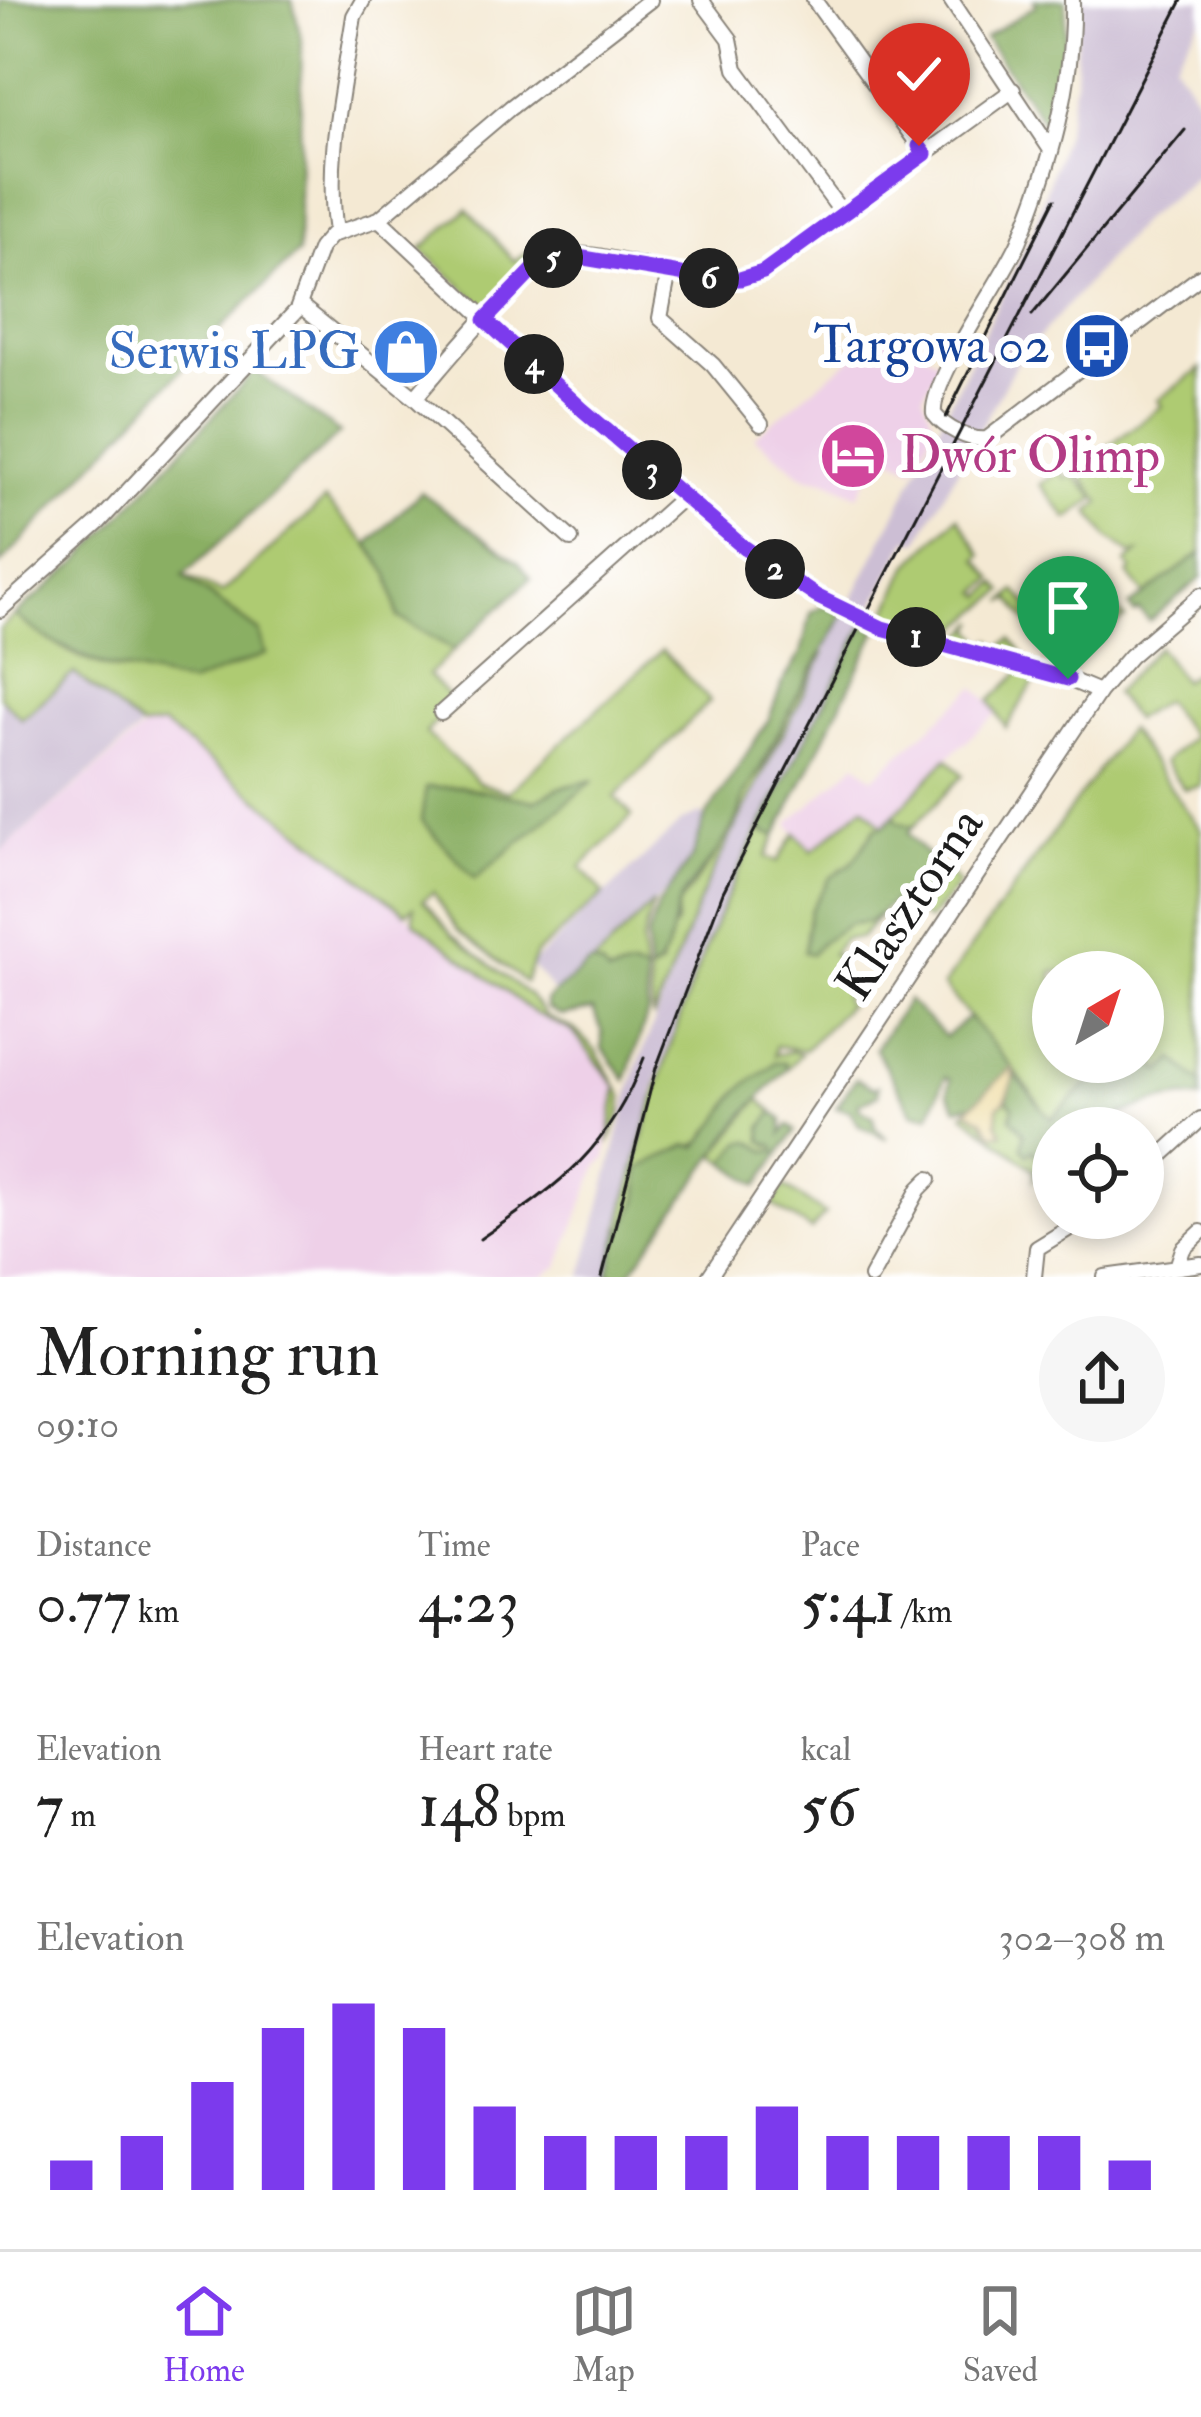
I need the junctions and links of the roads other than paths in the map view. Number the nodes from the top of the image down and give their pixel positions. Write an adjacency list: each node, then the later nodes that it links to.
1 (363, 0): 12 (street)
2 (650, 0): 11 (street)
3 (700, 0): 10 (street)
4 (814, 0): 9 (street)
5 (951, 0): 7 (street)
6 (1072, 0): 8 (street)
7 (1012, 90): 8 (street); 9 (street)
8 (1051, 151): 14 (street)
9 (925, 154): 10 (street)
10 (843, 214): 13 (street)
11 (380, 219): 12 (street); 16 (street)
12 (336, 232): 15 (street)
13 (669, 271): 16 (street); 18 (street)
14 (1200, 279)
15 (301, 306): 17 (street); 22 (street)
16 (485, 320): 17 (street); 19 (street)
17 (415, 398): 20 (street)
18 (761, 424)
19 (683, 497): 23 (street, bridge); 24 (street)
20 (571, 538)
21 (1201, 595): 23 (street, Klasztorna)
22 (0, 610)
23 (1099, 692): 33 (street, Klasztorna)
24 (441, 713)
25 (1201, 1119): 26 (street)
26 (1164, 1153)
27 (929, 1179): 34 (street)
28 (1201, 1232): 31 (street)
29 (1051, 1239): 35 (street)
30 (1201, 1264): 31 (street)
31 (1177, 1267): 32 (street)
32 (1139, 1275): 36 (street)
33 (710, 1277)
34 (871, 1277)
35 (1034, 1277)
36 (1105, 1277)

